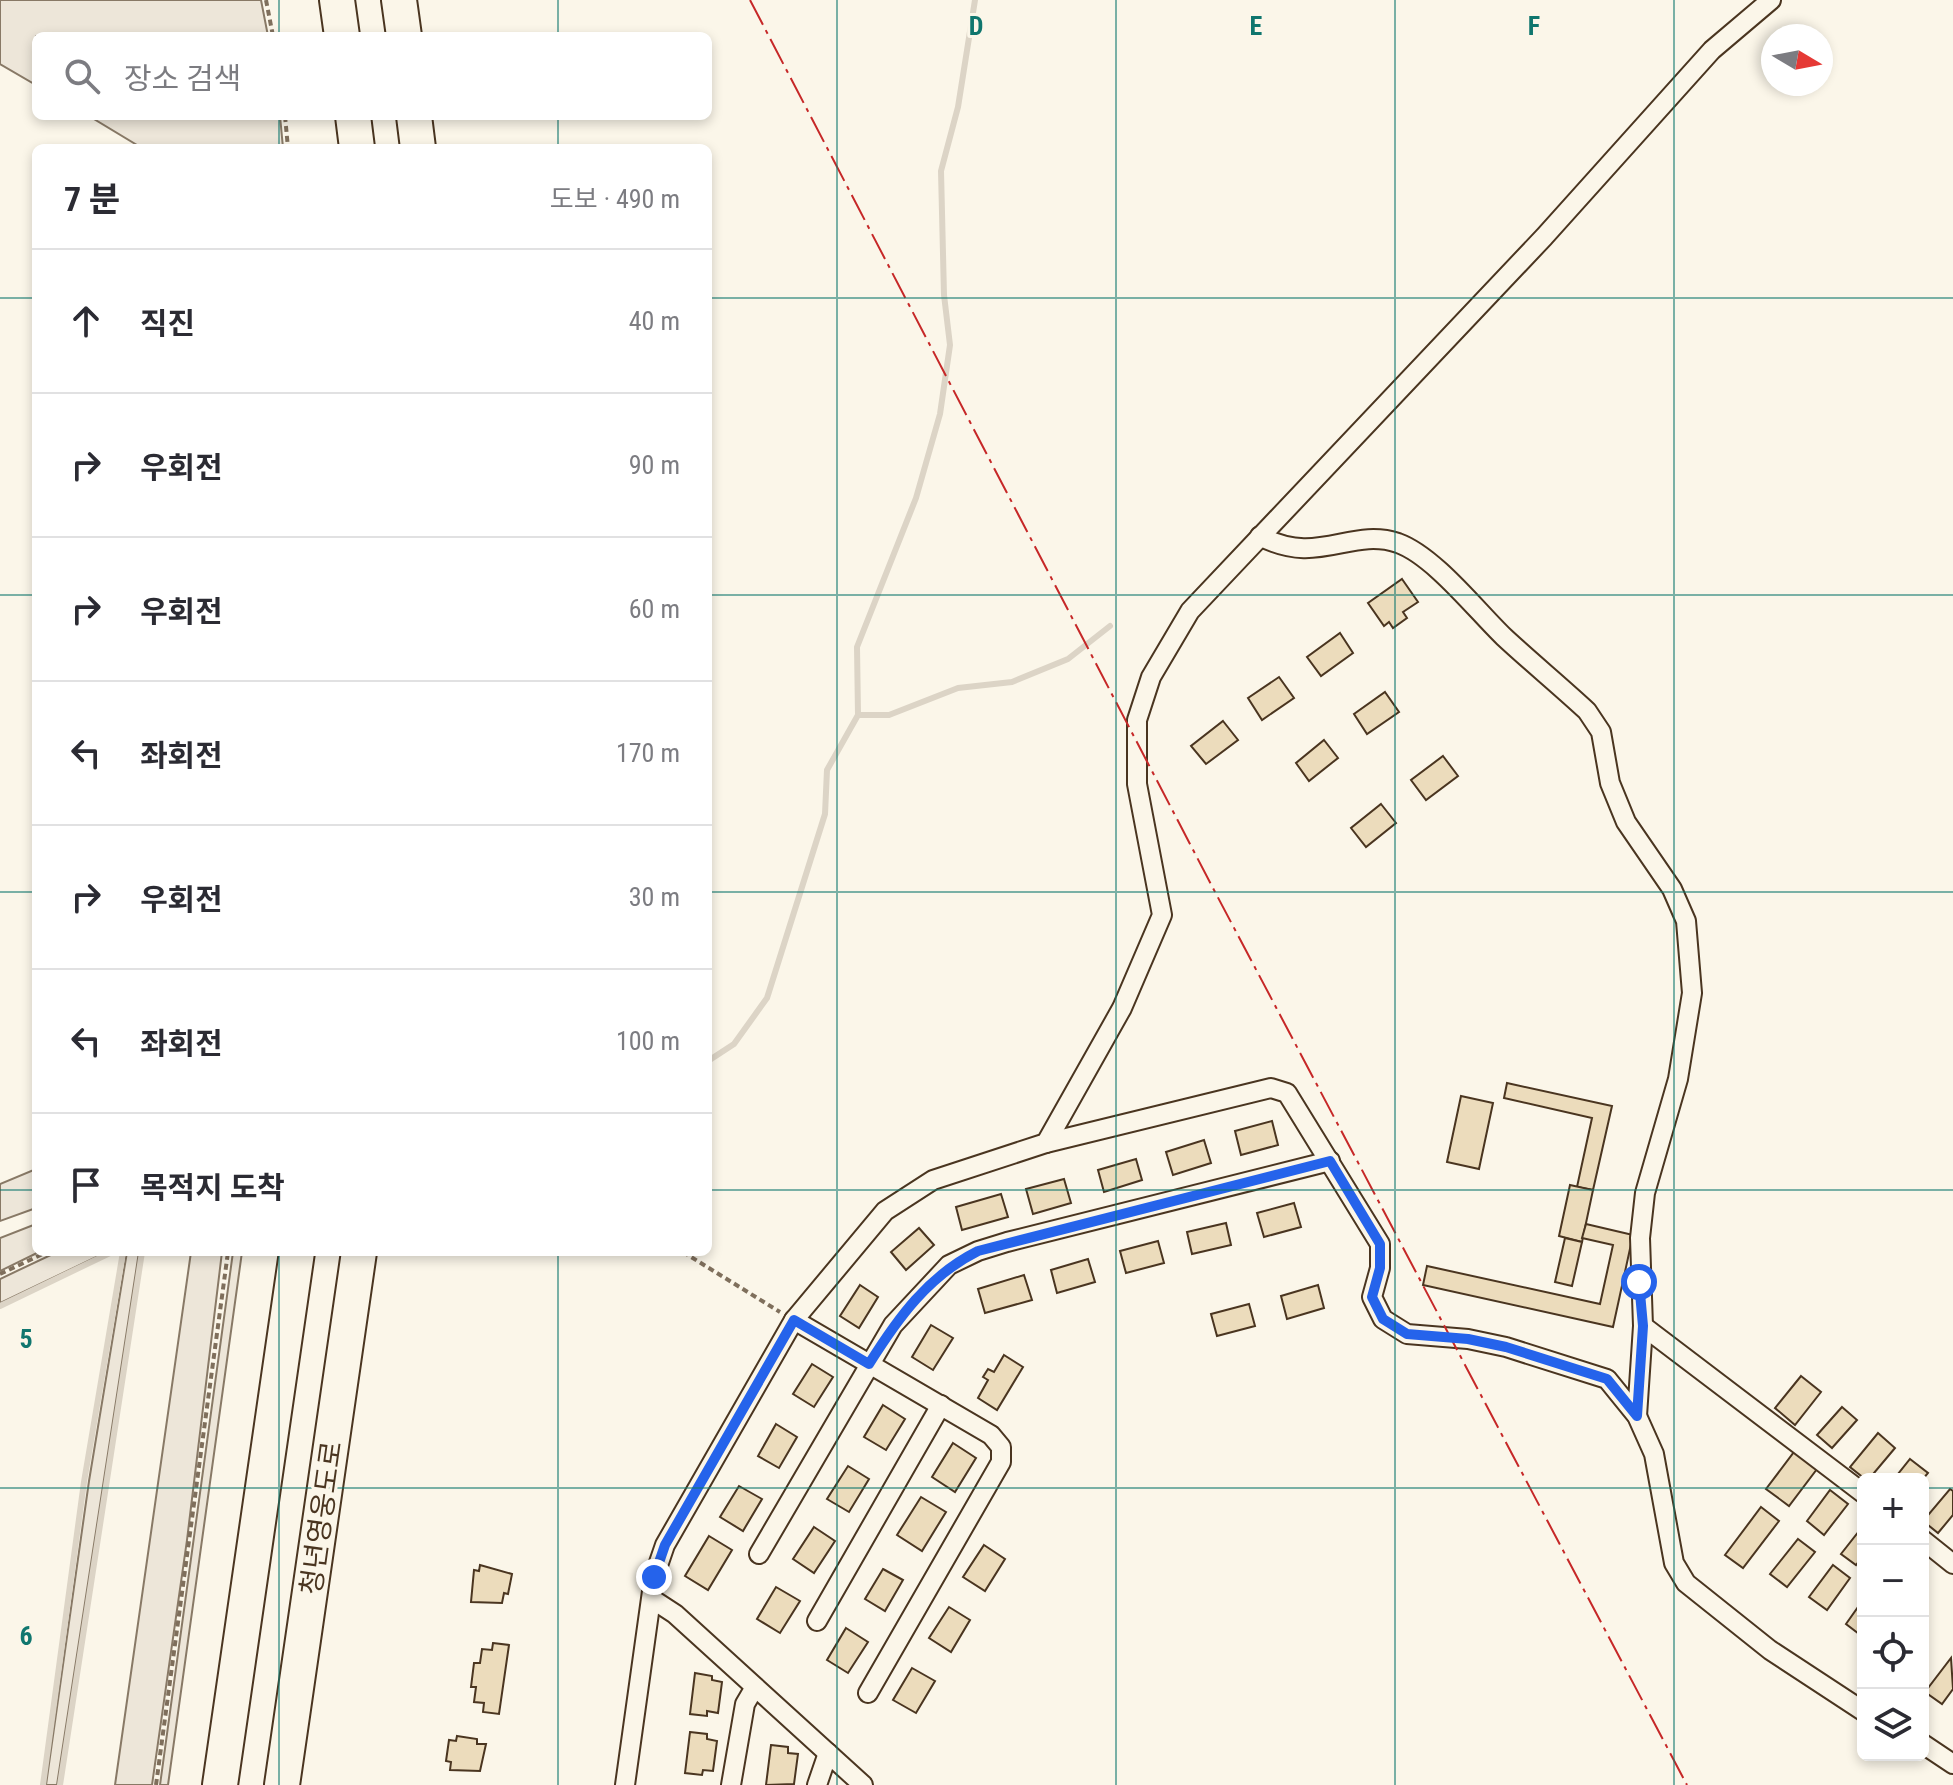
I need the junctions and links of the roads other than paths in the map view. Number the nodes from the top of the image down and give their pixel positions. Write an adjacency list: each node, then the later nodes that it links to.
1 (337, 0): 4 (highway)
2 (399, 0): 5 (highway)
3 (1771, 0): 10 (street)
4 (341, 32)
5 (403, 32)
6 (354, 120): 8 (highway)
7 (414, 120): 9 (highway)
8 (356, 144)
9 (418, 144)
10 (1260, 536): 11 (street); 16 (street)
11 (1046, 1143): 12 (street); 15 (street)
12 (1330, 1161): 17 (street); 19 (street)
13 (296, 1256): 32 (highway)
14 (358, 1256): 33 (highway, 청년영웅도로)
15 (794, 1320): 17 (street); 24 (street)
16 (1643, 1326): 19 (street); 20 (street)
17 (869, 1364): 18 (street); 22 (street)
18 (941, 1405): 25 (street); 27 (street)
19 (1637, 1416): 28 (street)
20 (1857, 1488)
21 (1929, 1545): 23 (street)
22 (759, 1554)
23 (1953, 1564)
24 (652, 1599): 26 (street); 34 (street)
25 (817, 1621)
26 (755, 1687): 30 (street); 35 (street)
27 (868, 1693)
28 (1857, 1707)
29 (1929, 1748): 31 (street)
30 (828, 1753): 36 (street); 37 (street)
31 (1953, 1764)
32 (220, 1785)
33 (282, 1785)
34 (625, 1785)
35 (731, 1785)
36 (817, 1785)
37 (863, 1785)

